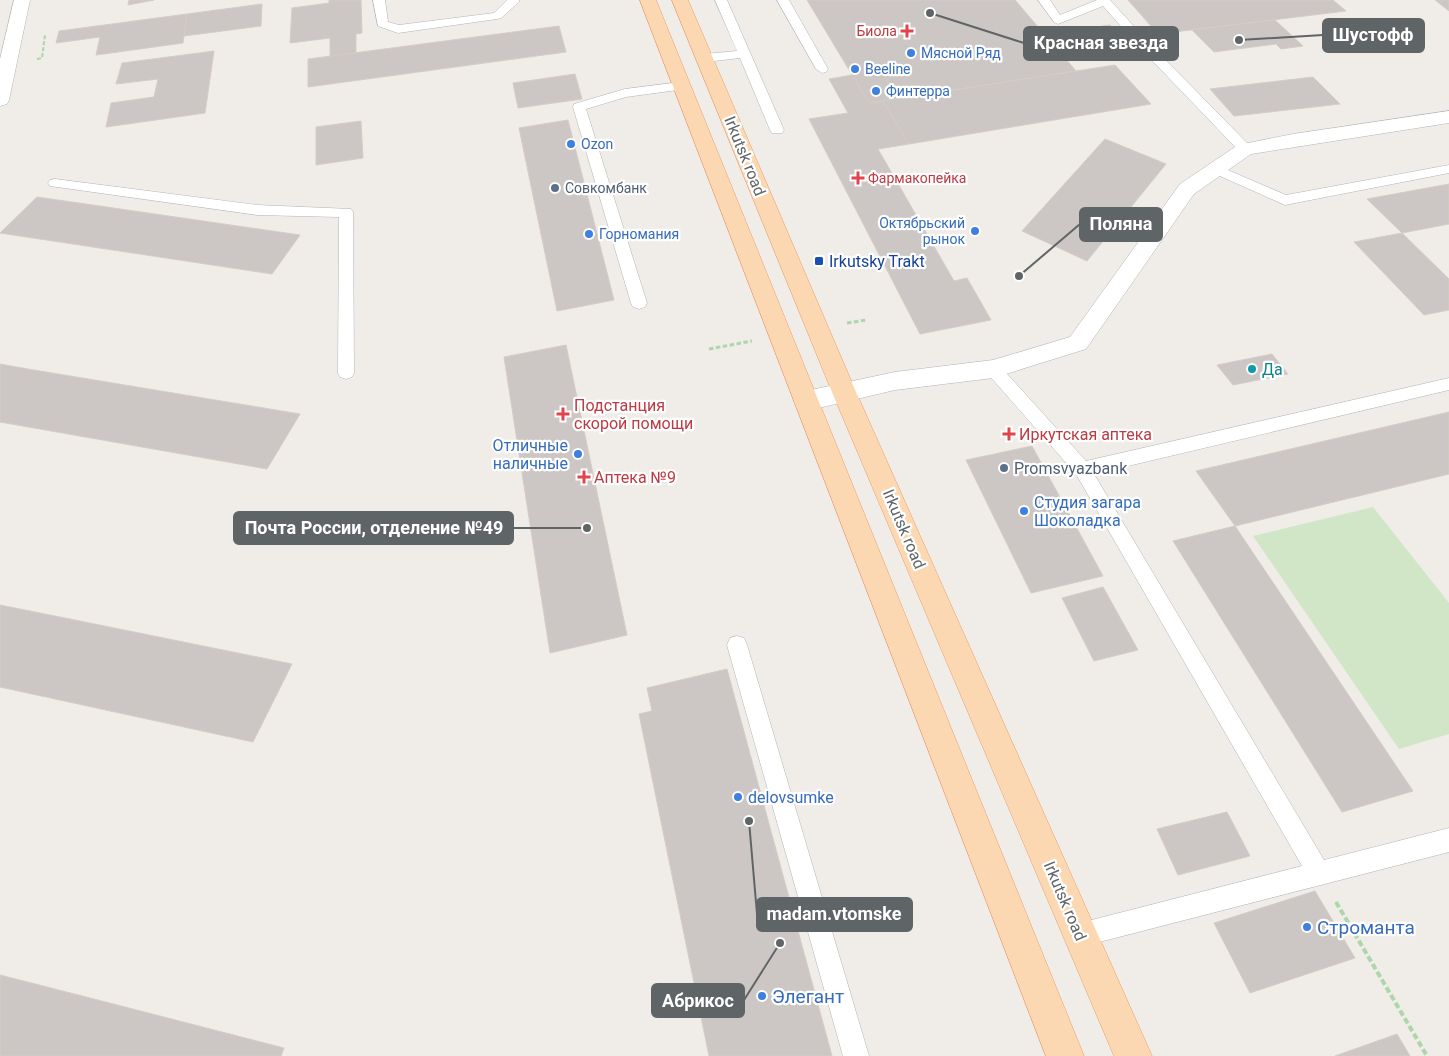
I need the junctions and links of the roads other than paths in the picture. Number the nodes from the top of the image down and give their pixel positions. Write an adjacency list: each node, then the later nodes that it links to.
1 (22, 0): 10 (street)
2 (379, 0): 3 (lane)
3 (512, 0)
4 (648, 0): 14 (main road, Irkutsk road)
5 (680, 0): 12 (main road, Irkutsk road)
6 (721, 0): 11 (lane)
7 (783, 0): 13 (lane)
8 (1044, 0): 9 (lane)
9 (1105, 0): 18 (lane)
10 (6, 49): 15 (street)
11 (745, 54): 12 (lane); 17 (lane)
12 (705, 58): 26 (main road, Irkutsk road)
13 (822, 69)
14 (680, 86): 22 (lane); 27 (main road, Irkutsk road)
15 (0, 100)
16 (1449, 117): 18 (street)
17 (777, 130)
18 (1245, 149): 19 (street)
19 (1216, 169): 20 (lane); 23 (street)
20 (1449, 169)
21 (55, 183): 24 (lane)
22 (639, 303)
23 (993, 369): 26 (street); 28 (lane)
24 (346, 373)
25 (1449, 384): 28 (lane)
26 (844, 392): 27 (street); 32 (main road, Irkutsk road)
27 (806, 401): 34 (main road, Irkutsk road)
28 (1082, 469): 31 (lane)
29 (737, 645): 33 (lane)
30 (1449, 840): 31 (lane)
31 (1319, 873): 32 (lane)
32 (1080, 936): 35 (main road, Irkutsk road)
33 (856, 1056)
34 (1065, 1056)
35 (1133, 1056)

